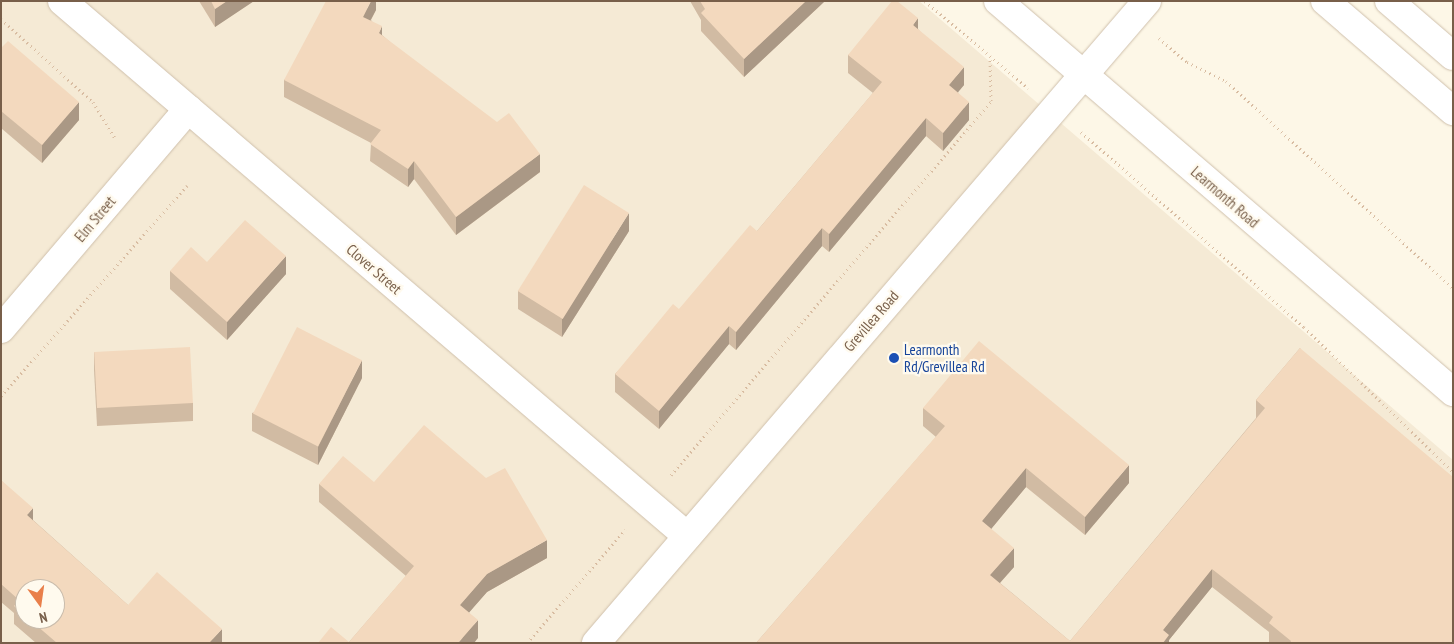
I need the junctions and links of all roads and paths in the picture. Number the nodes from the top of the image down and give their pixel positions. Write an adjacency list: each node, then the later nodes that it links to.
1 (62, 1): 13 (street, Clover Street)
2 (925, 1): 9 (path)
3 (998, 1): 11 (street, Learmonth Road)
4 (1147, 1): 11 (street, Grevillea Road)
5 (1326, 1): 14 (street)
6 (1388, 1): 8 (street)
7 (1, 19): 15 (path)
8 (1453, 56)
9 (990, 58): 12 (path); 22 (path)
10 (1186, 62): 17 (path)
11 (1082, 74): 12 (street, Grevillea Road); 19 (street, Learmonth Road)
12 (1053, 108): 21 (path); 23 (street, Grevillea Road)
13 (188, 109): 18 (street, Elm Street); 22 (street, Clover Street)
14 (1453, 111)
15 (113, 142)
16 (187, 186): 20 (path)
17 (1453, 288)
18 (1, 328)
19 (1453, 392)
20 (1, 396)
21 (1453, 472)
22 (648, 504): 23 (street, Clover Street); 24 (path)
23 (687, 536): 25 (street, Grevillea Road)
24 (527, 643)
25 (596, 643)

